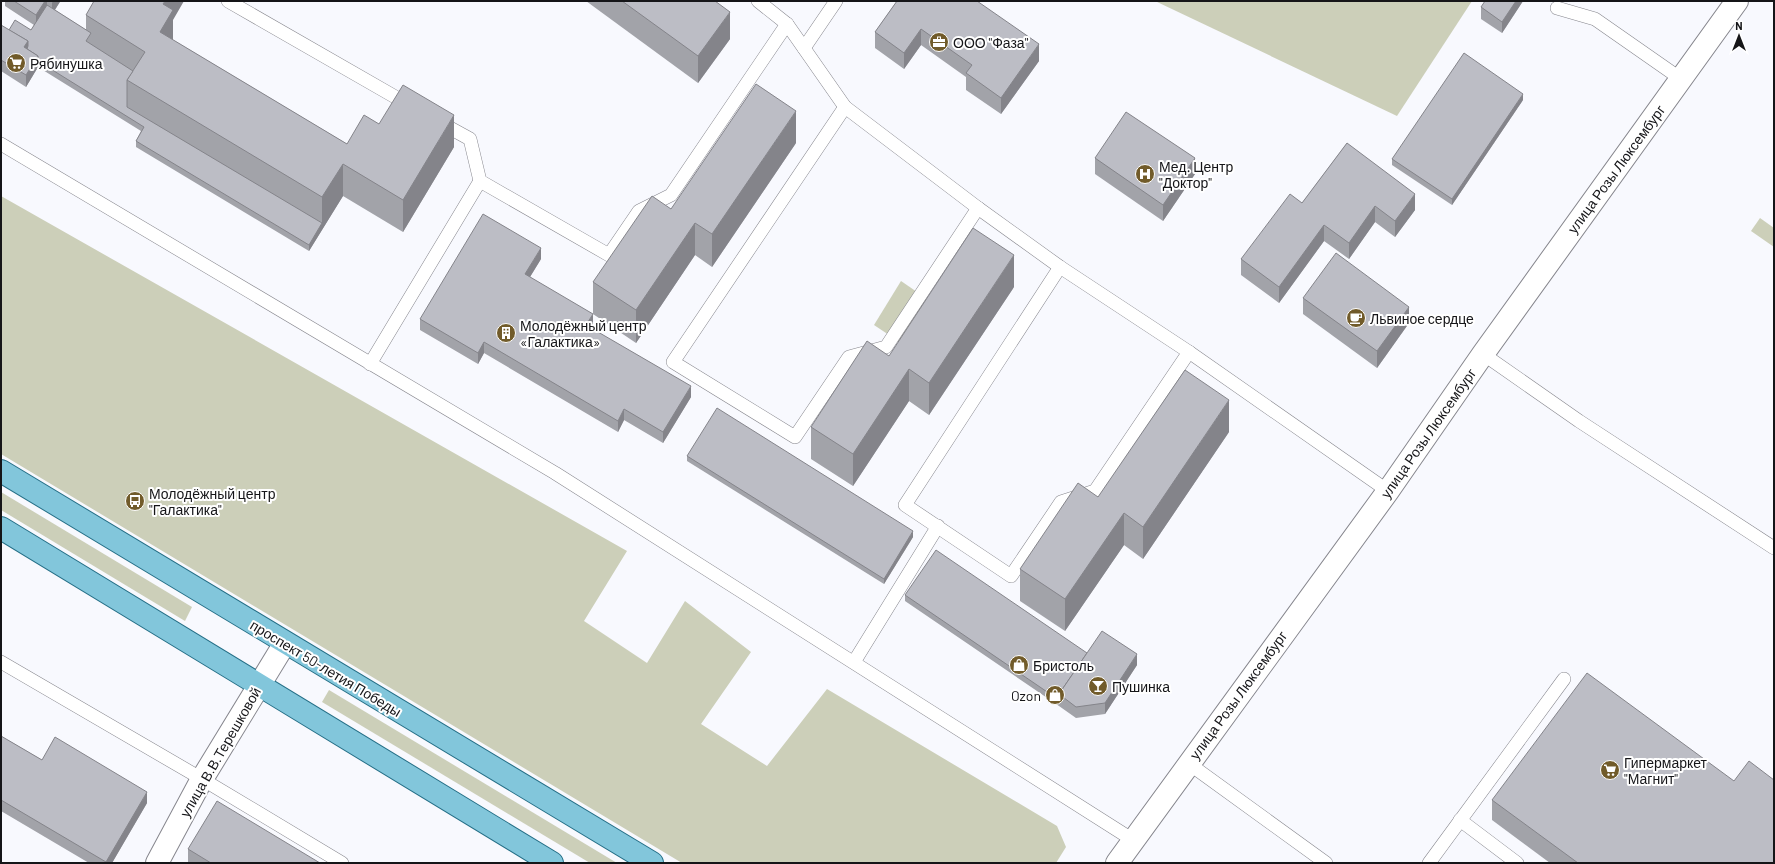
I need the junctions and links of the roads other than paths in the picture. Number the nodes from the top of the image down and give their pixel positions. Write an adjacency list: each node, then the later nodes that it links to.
1 (758, 1): 6 (lane)
2 (836, 1): 7 (lane)
3 (1737, 1): 8 (street, улица Розы Люксембург)
4 (235, 2): 11 (lane)
5 (1557, 8): 8 (lane)
6 (787, 24): 7 (lane); 11 (lane)
7 (804, 48): 9 (lane)
8 (1681, 79): 15 (street, улица Розы Люксембург)
9 (845, 107): 12 (lane); 12 (lane)
10 (1, 144): 16 (lane)
11 (480, 181): 16 (lane)
12 (978, 208): 13 (lane)
13 (1060, 267): 14 (lane); 19 (lane)
14 (1189, 352): 18 (lane); 19 (lane)
15 (1483, 354): 18 (street, улица Розы Люксембург); 21 (lane)
16 (370, 364): 24 (lane)
17 (1, 471): 22 (main road, проспект 50-летия Победы)
18 (1388, 491): 27 (street, улица Розы Люксембург)
19 (938, 526): 24 (lane)
20 (1, 528): 26 (main road)
21 (1774, 548)
22 (285, 643): 26 (street, улица В.В.Терешковой); 34 (main road, проспект 50-летия Победы)
23 (1, 662): 28 (lane)
24 (854, 662): 30 (lane)
25 (1564, 680): 29 (lane)
26 (260, 684): 28 (street, улица В.В.Терешковой); 33 (main road)
27 (1188, 764): 30 (street, улица Розы Люксембург); 36 (lane)
28 (202, 779): 31 (street, улица В.В.Терешковой); 32 (lane)
29 (1460, 820): 37 (lane); 38 (lane)
30 (1133, 840): 35 (street, улица Розы Люксембург)
31 (157, 863)
32 (342, 863)
33 (552, 863)
34 (652, 863)
35 (1117, 863)
36 (1326, 863)
37 (1429, 863)
38 (1518, 863)

